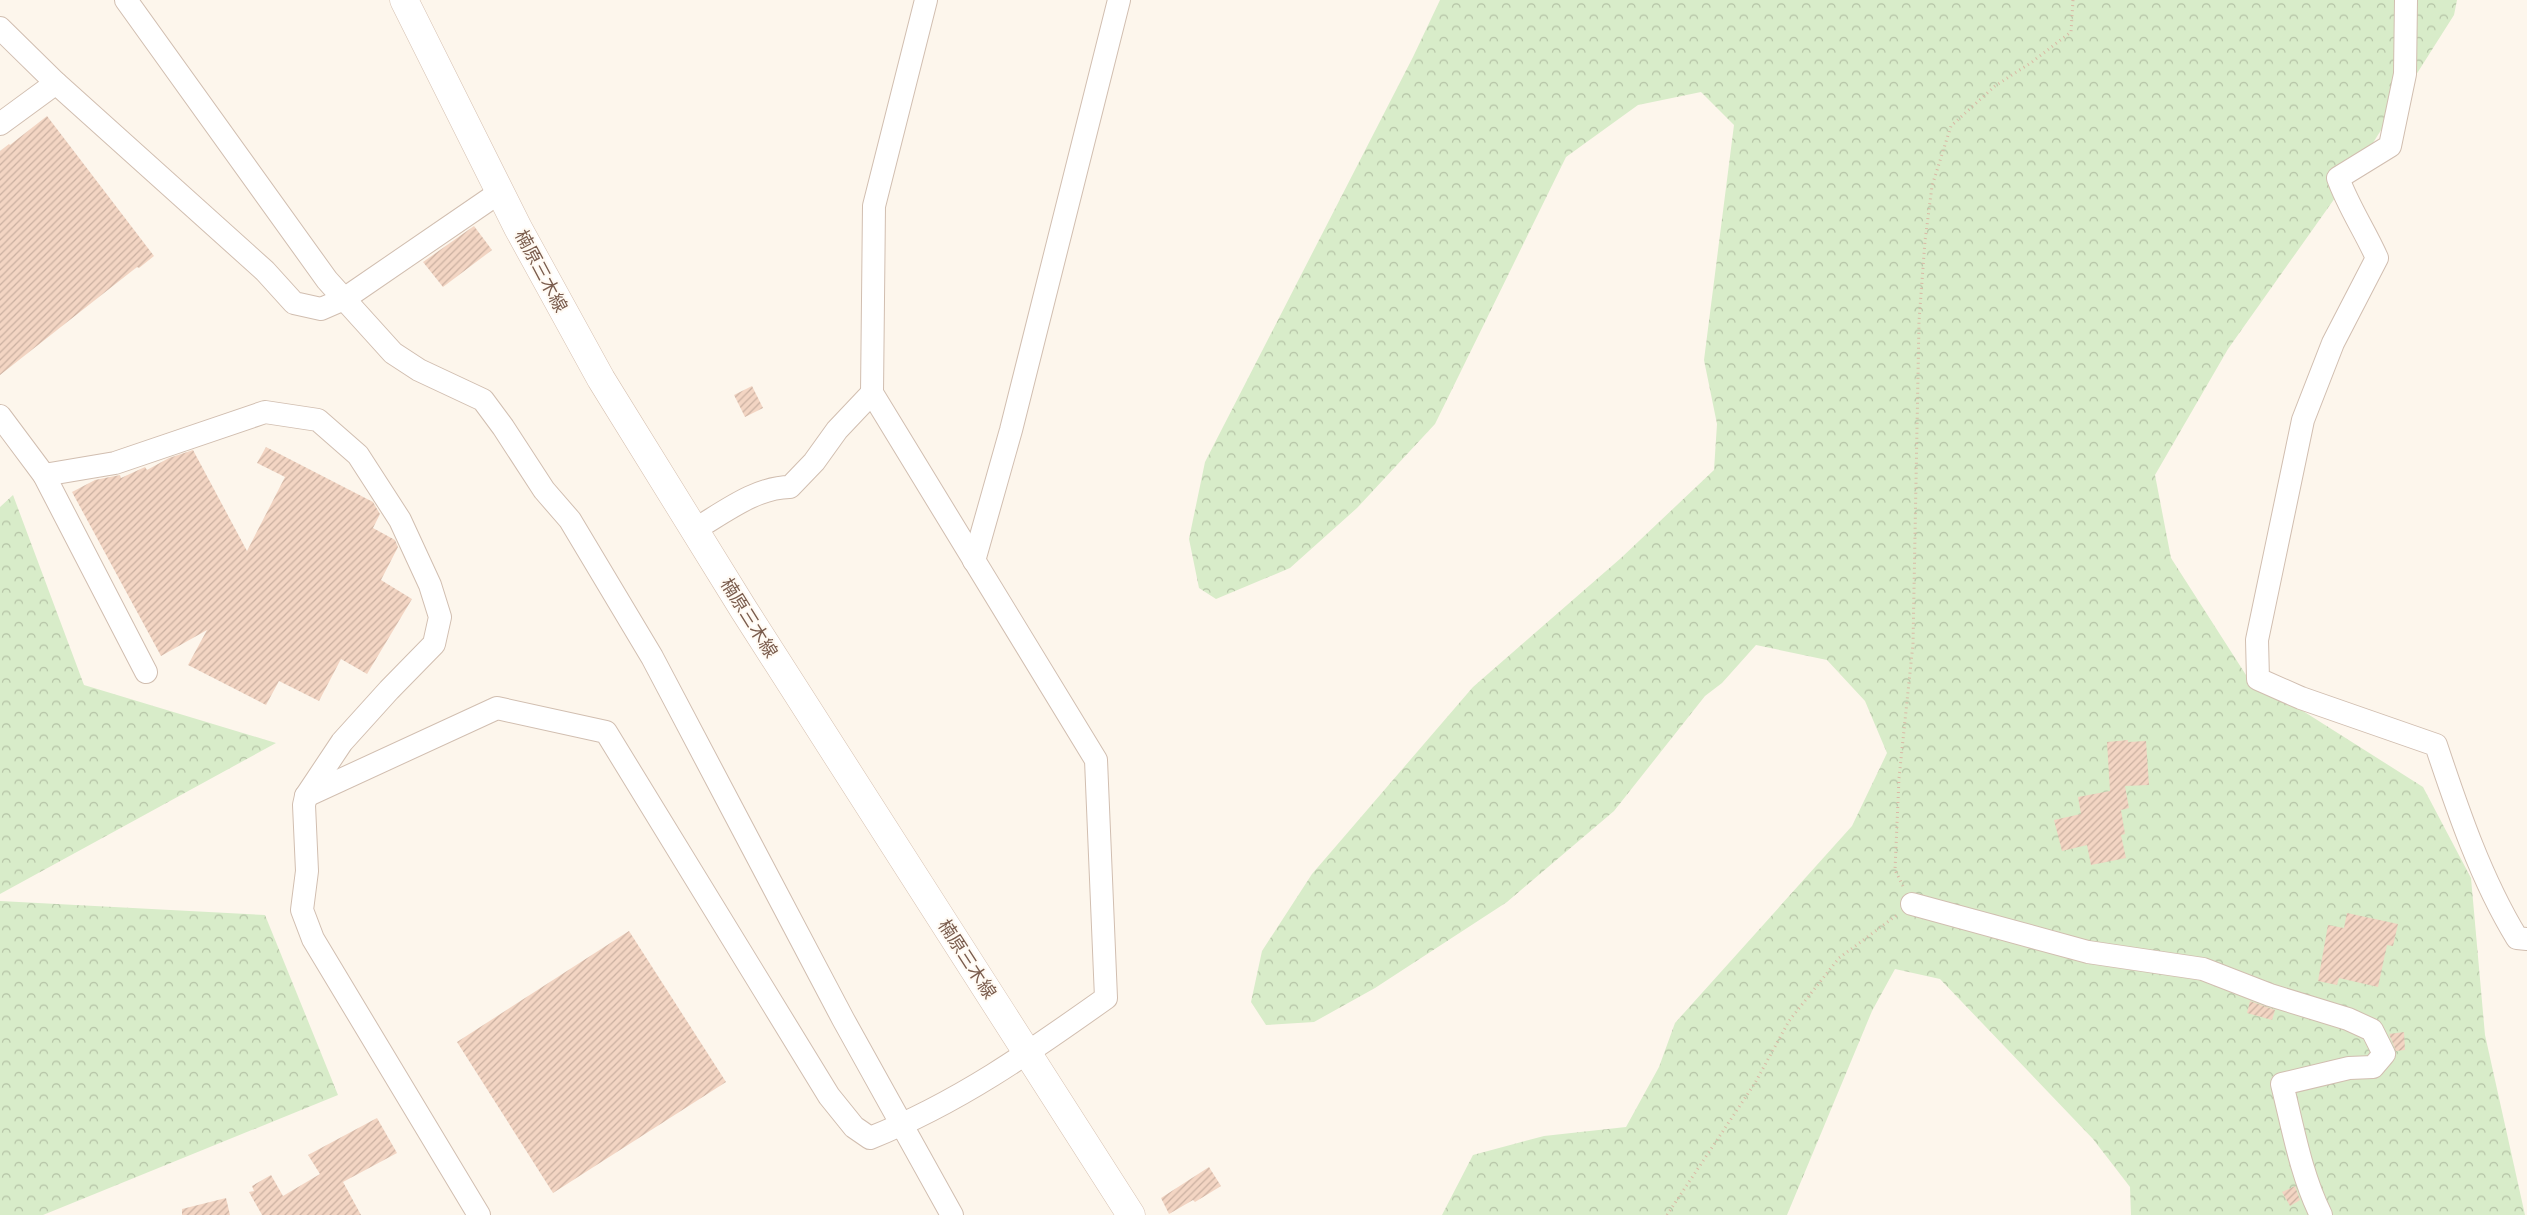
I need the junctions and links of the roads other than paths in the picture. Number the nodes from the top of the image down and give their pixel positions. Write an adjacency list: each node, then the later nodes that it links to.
1 (126, 0): 10 (street)
2 (404, 0): 9 (main road, 楠原三木線)
3 (926, 0): 11 (street)
4 (1119, 0): 15 (street)
5 (2406, 0): 19 (street)
6 (0, 28): 7 (street)
7 (56, 83): 8 (street); 10 (street)
8 (0, 124)
9 (500, 192): 10 (street); 14 (main road, 楠原三木線)
10 (344, 299): 21 (street)
11 (872, 393): 14 (street); 15 (street)
12 (0, 416): 13 (street)
13 (44, 475): 16 (street); 17 (street)
14 (694, 530): 20 (main road, 楠原三木線)
15 (974, 561): 20 (street)
16 (146, 672)
17 (306, 796): 21 (street); 22 (street)
18 (1912, 904): 25 (street)
19 (2527, 939)
20 (1028, 1053): 21 (street); 24 (main road, 楠原三木線)
21 (901, 1126): 23 (street)
22 (479, 1215)
23 (952, 1215)
24 (1131, 1215)
25 (2321, 1215)

